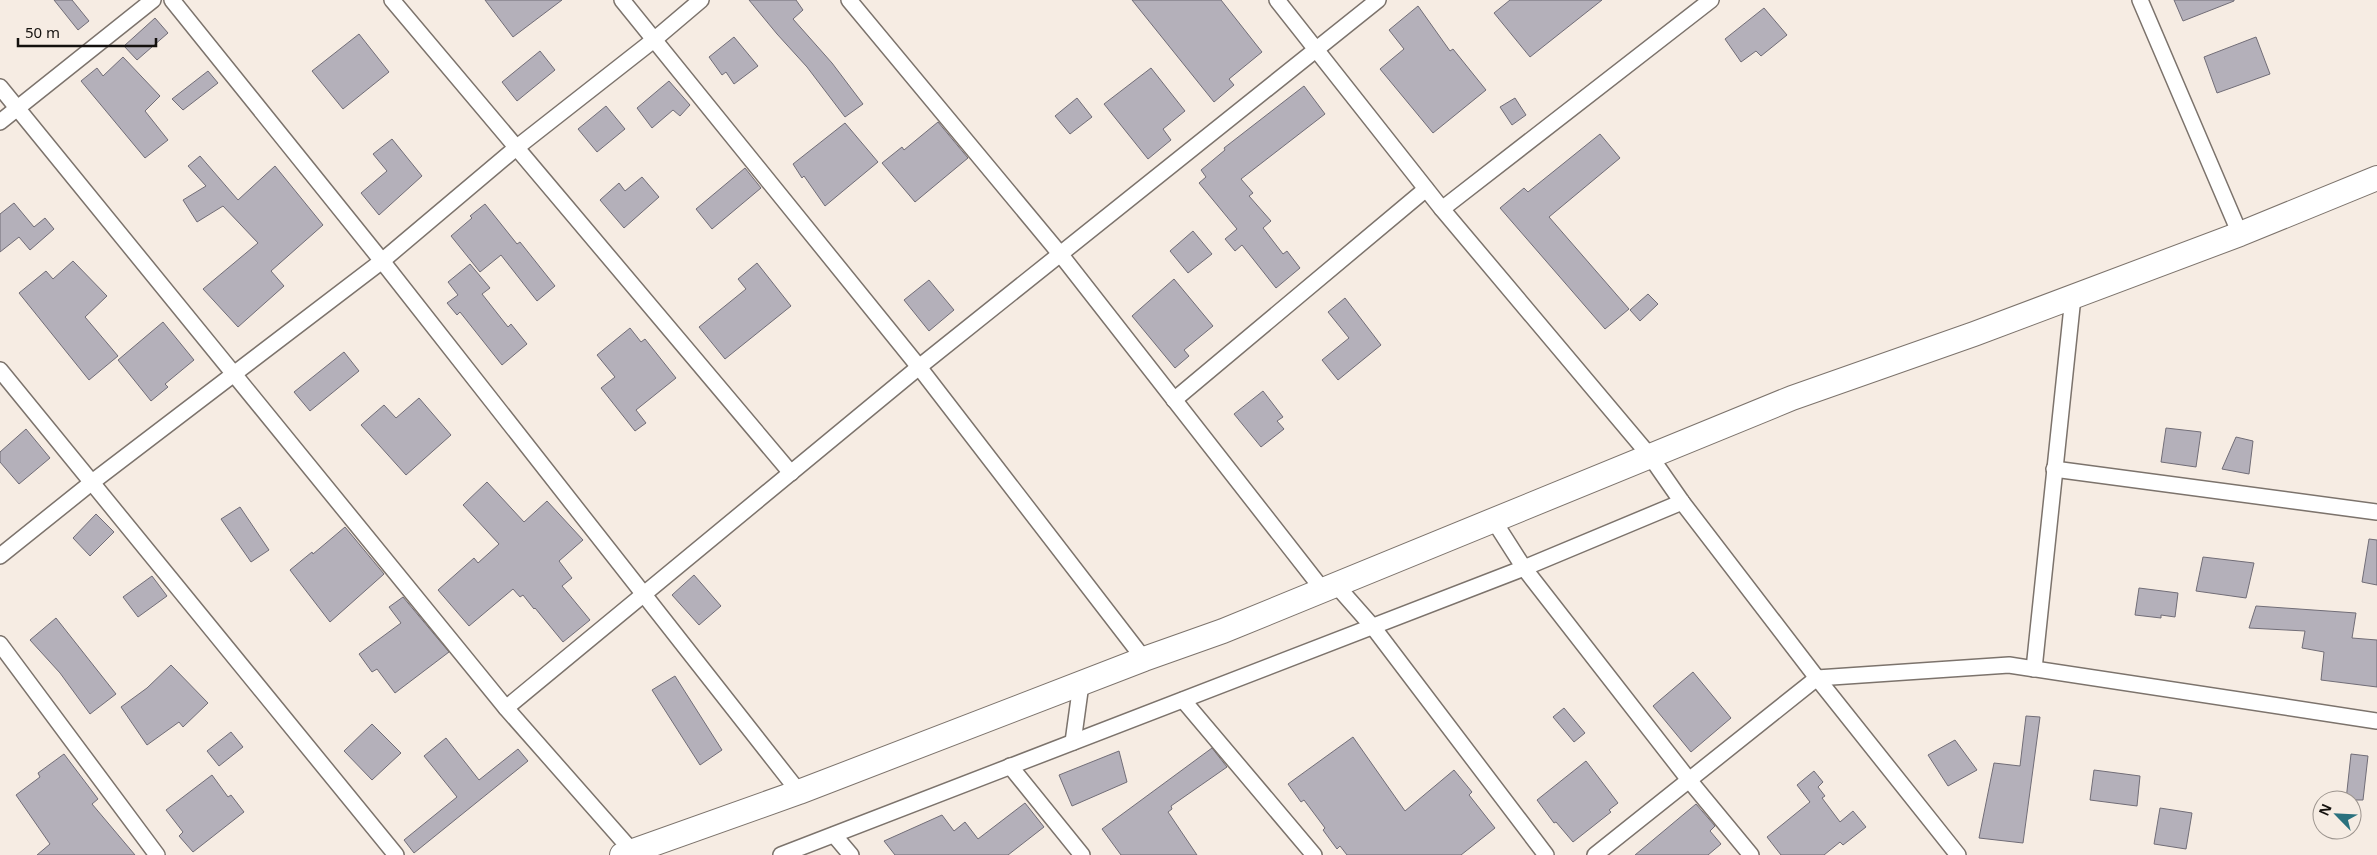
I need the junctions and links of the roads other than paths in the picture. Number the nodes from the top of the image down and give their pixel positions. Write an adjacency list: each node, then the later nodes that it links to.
1 (152, 0): 14 (street)
2 (172, 0): 22 (street)
3 (392, 0): 16 (street)
4 (622, 0): 11 (street)
5 (701, 0): 11 (street)
6 (849, 0): 21 (street)
7 (1277, 0): 12 (street)
8 (1378, 0): 12 (street)
9 (1711, 0): 19 (street)
10 (2140, 0): 20 (street)
11 (655, 39): 16 (street); 24 (street)
12 (1317, 50): 18 (street); 21 (street)
13 (0, 87): 14 (street)
14 (18, 108): 15 (street); 26 (street)
15 (0, 122)
16 (516, 148): 22 (street); 30 (street)
17 (2377, 178): 20 (main road)
18 (1426, 189): 19 (street); 27 (street)
19 (1442, 209): 28 (street)
20 (2240, 234): 23 (main road)
21 (1061, 255): 24 (street); 27 (street)
22 (382, 261): 26 (street); 38 (street)
23 (2073, 297): 28 (main road); 29 (street)
24 (918, 367): 30 (street); 41 (street)
25 (0, 370): 31 (street)
26 (234, 374): 31 (street); 46 (street)
27 (1174, 400): 37 (street)
28 (1650, 456): 32 (street); 34 (main road)
29 (2054, 469): 33 (street); 42 (street)
30 (791, 473): 38 (street)
31 (91, 483): 35 (street); 55 (street)
32 (1682, 502): 36 (street); 43 (street)
33 (2377, 512)
34 (1494, 521): 36 (street); 37 (main road)
35 (0, 556)
36 (1524, 568): 39 (street); 50 (street)
37 (1329, 587): 39 (street); 41 (main road)
38 (643, 595): 46 (street); 51 (street)
39 (1373, 626): 45 (street); 60 (street)
40 (0, 644): 54 (street)
41 (1144, 659): 44 (main road)
42 (2034, 668): 43 (street); 47 (street)
43 (1817, 678): 50 (street); 63 (street)
44 (1081, 684): 48 (street); 51 (main road)
45 (1183, 700): 48 (street); 59 (street)
46 (506, 708): 53 (street)
47 (2377, 721)
48 (1073, 742): 49 (street)
49 (1010, 766): 52 (street); 58 (street)
50 (1689, 780): 61 (street); 62 (street)
51 (799, 792): 53 (main road)
52 (834, 834): 56 (street); 57 (street)
53 (627, 853)
54 (157, 855)
55 (396, 855)
56 (781, 855)
57 (851, 855)
58 (1082, 855)
59 (1314, 855)
60 (1546, 855)
61 (1595, 855)
62 (1751, 855)
63 (1958, 855)

